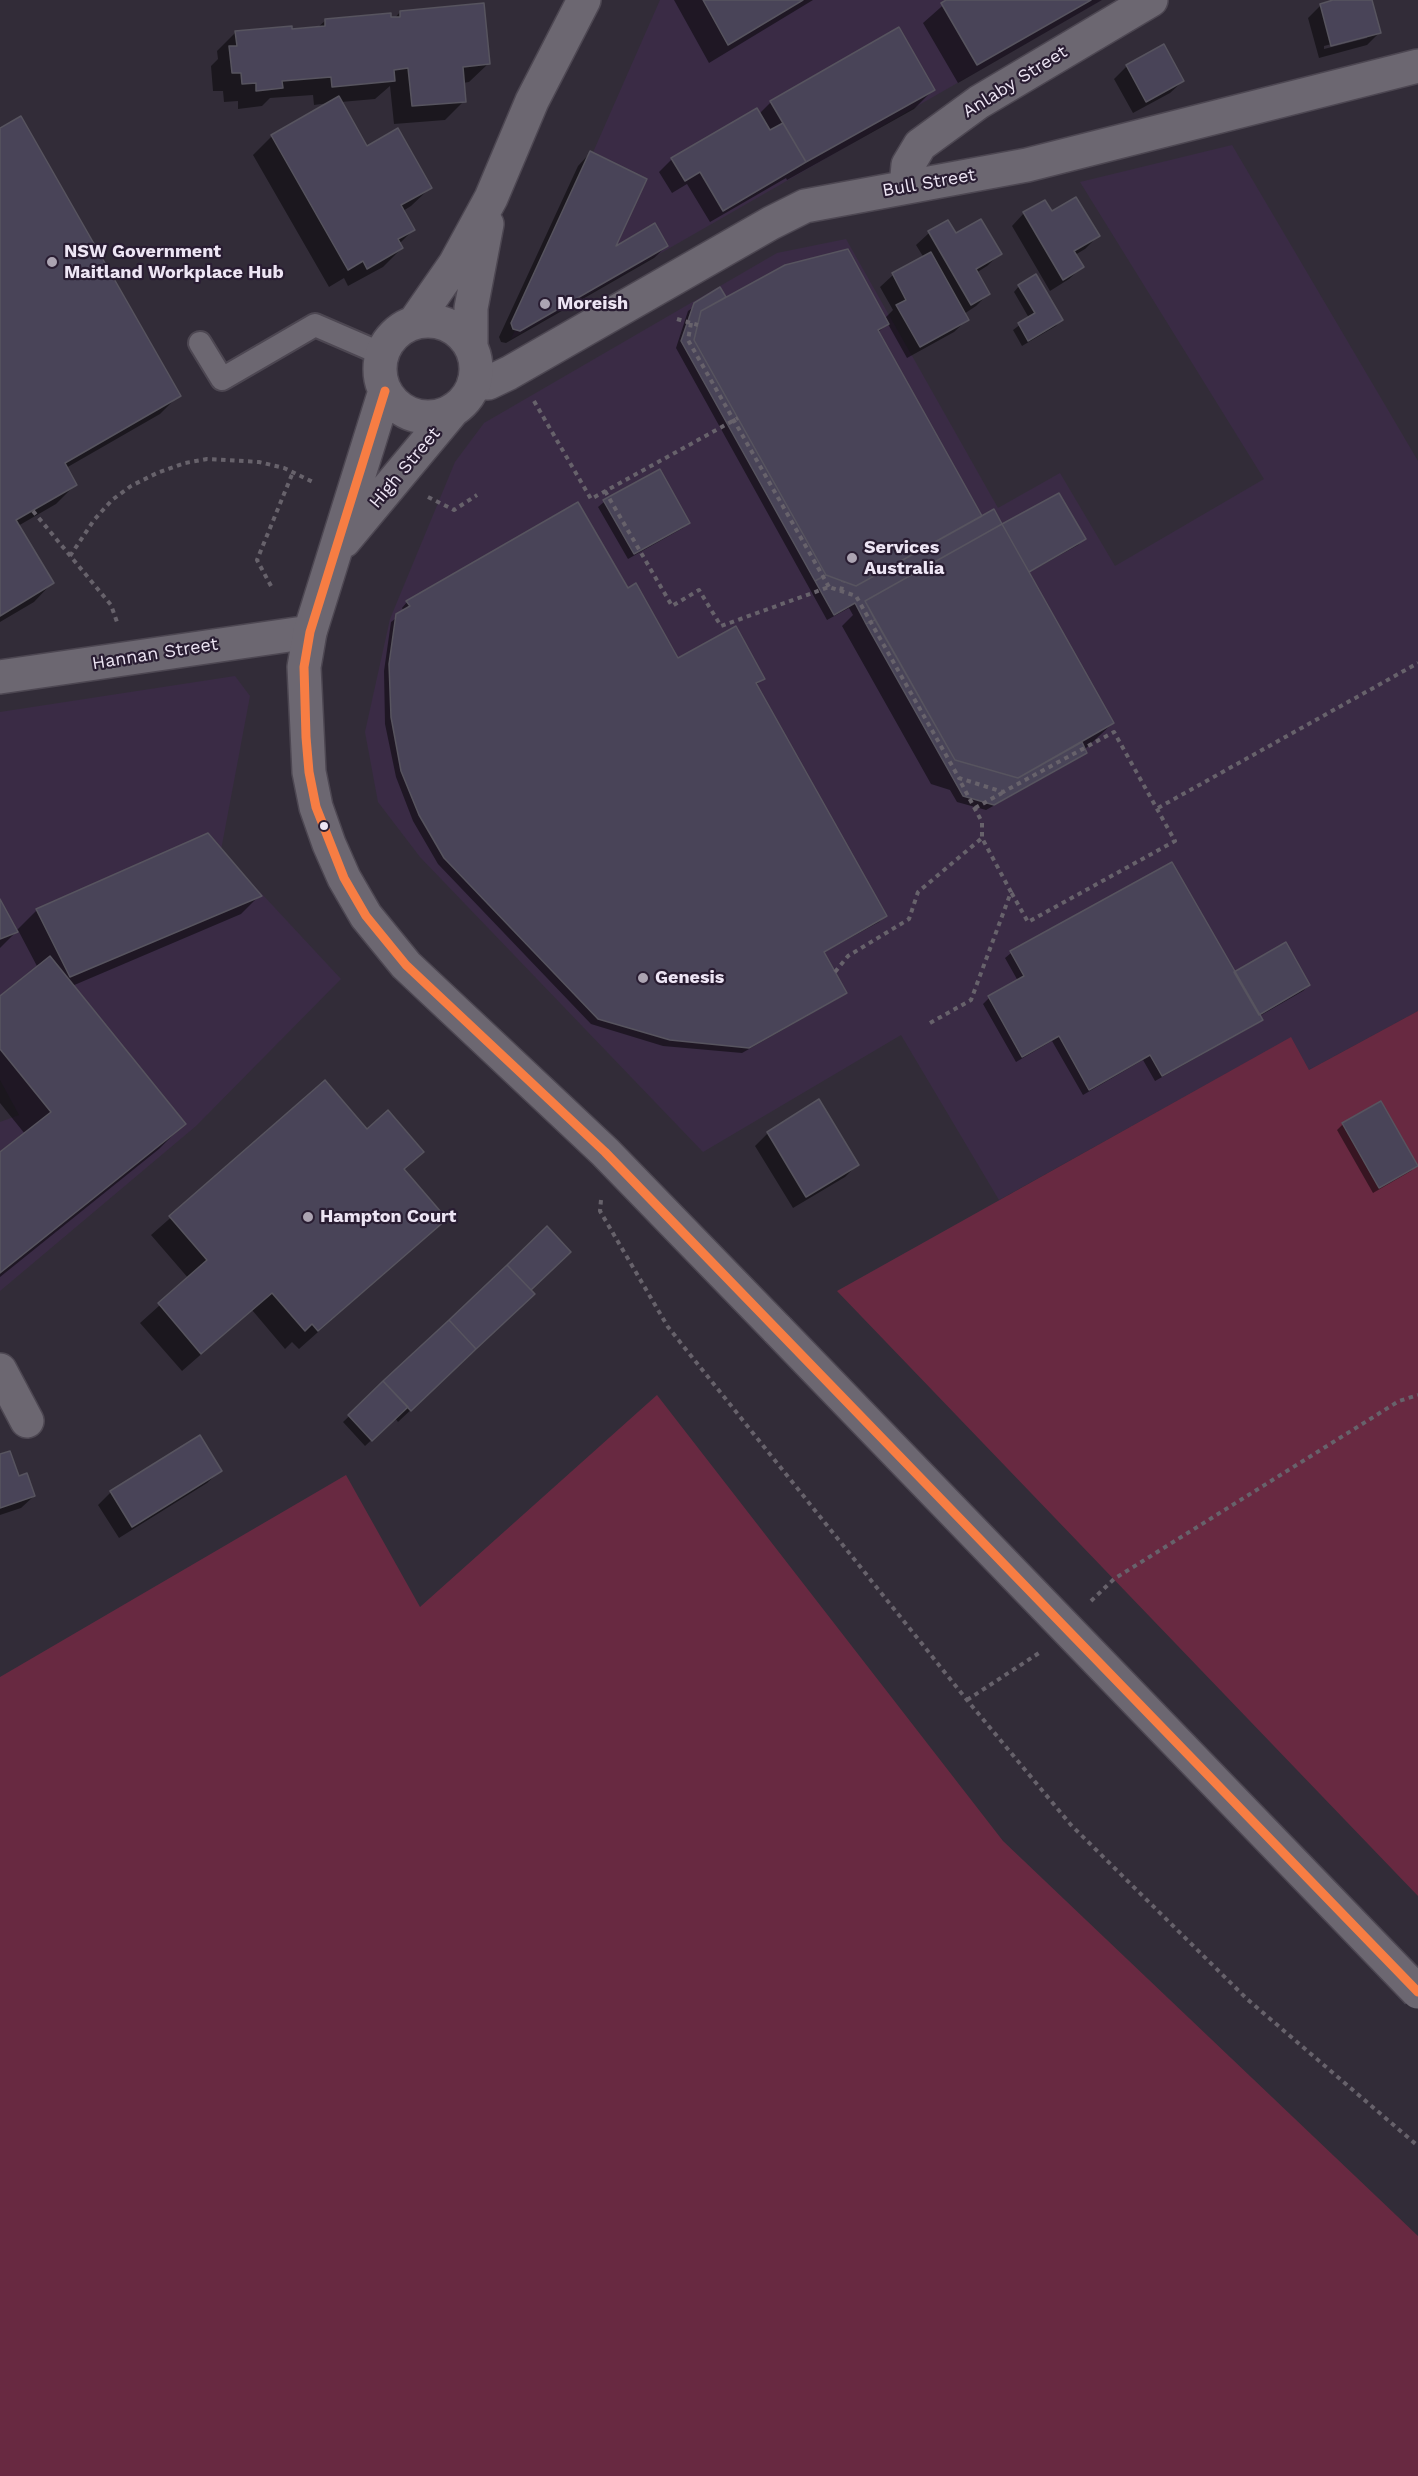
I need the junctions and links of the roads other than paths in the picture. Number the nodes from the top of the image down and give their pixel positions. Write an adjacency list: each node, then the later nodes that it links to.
1 (573, 0): 4 (main road)
2 (584, 0): 4 (main road)
3 (1151, 0): 6 (main road, Anlaby Street)
4 (553, 56): 7 (main road)
5 (1418, 66): 6 (main road, Bull Street)
6 (906, 187): 12 (main road, Bull Street)
7 (491, 198): 8 (main road); 10 (main road)
8 (414, 322): 10 (main road); 11 (main road)
9 (200, 343): 11 (lane)
10 (471, 347): 12 (main road)
11 (382, 354): 13 (main road)
12 (474, 383): 14 (main road)
13 (385, 391): 14 (main road); 15 (main road, High Street)
14 (454, 410): 15 (main road, High Street)
15 (333, 554): 16 (main road, High Street)
16 (310, 632): 17 (main road, Hannan Street); 20 (main road, High Street, bridge)
17 (0, 677)
18 (0, 1370): 19 (main road)
19 (27, 1421)
20 (1418, 1992)

